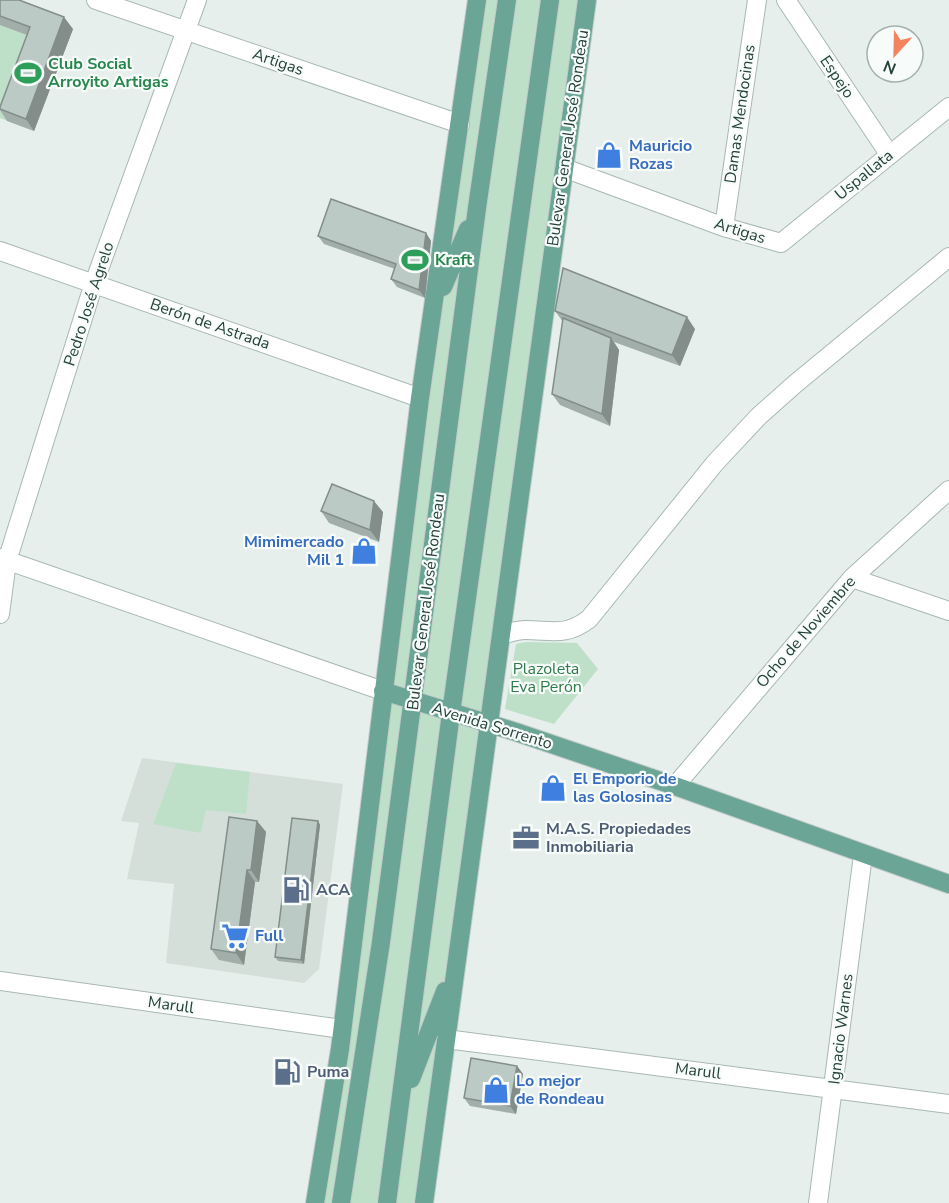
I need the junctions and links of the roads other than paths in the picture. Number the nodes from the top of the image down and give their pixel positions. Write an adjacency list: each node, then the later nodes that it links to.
1 (96, 0): 9 (street, Artigas)
2 (197, 0): 9 (street, Pedro José Agrelo)
3 (477, 0): 11 (main road, Bulevar General José Rondeau)
4 (507, 0): 14 (main road, Bulevar General José Rondeau)
5 (550, 0): 30 (main road)
6 (587, 0): 13 (main road, Bulevar General José Rondeau)
7 (756, 0): 15 (street, Damas Mendocinas)
8 (786, 0): 12 (street, Espejo)
9 (186, 31): 11 (street, Artigas); 19 (street, Pedro José Agrelo)
10 (949, 107): 12 (street, Uspallata)
11 (460, 124): 20 (main road, Bulevar General José Rondeau)
12 (889, 154): 16 (street, Uspallata)
13 (564, 168): 15 (street, Artigas); 27 (main road, Bulevar General José Rondeau)
14 (477, 208): 20 (main road); 29 (main road, Bulevar General José Rondeau)
15 (724, 227): 16 (street, Artigas)
16 (781, 243)
17 (0, 250): 19 (street, Berón de Astrada)
18 (949, 257): 27 (street)
19 (94, 284): 21 (street, Berón de Astrada); 23 (street, Pedro José Agrelo)
20 (433, 309): 21 (main road, Bulevar General José Rondeau)
21 (420, 398): 28 (main road, Bulevar General José Rondeau)
22 (949, 490): 24 (street, Ocho de Noviembre)
23 (3, 560): 26 (street, Pedro José Agrelo); 28 (street, Avenida Sorrento)
24 (852, 578): 25 (street); 32 (street, Ocho de Noviembre)
25 (949, 611)
26 (0, 614)
27 (501, 635): 31 (main road, Bulevar General José Rondeau)
28 (383, 691): 29 (main road, Avenida Sorrento); 38 (main road, Bulevar General José Rondeau)
29 (413, 701): 30 (main road, Avenida Sorrento); 35 (main road, Bulevar General José Rondeau)
30 (451, 713): 31 (main road, Avenida Sorrento); 43 (main road)
31 (489, 724): 32 (main road, Avenida Sorrento); 36 (main road, Bulevar General José Rondeau)
32 (675, 786): 33 (main road, Avenida Sorrento)
33 (864, 855): 34 (main road, Avenida Sorrento); 41 (street, Ignacio Warnes)
34 (949, 884)
35 (381, 942): 40 (main road); 45 (main road, Bulevar General José Rondeau)
36 (456, 963): 39 (main road, Bulevar General José Rondeau); 43 (main road)
37 (0, 981): 38 (street, Marull)
38 (342, 1029): 40 (main road, Bulevar General José Rondeau)
39 (446, 1039): 41 (street, Marull); 47 (main road, Bulevar General José Rondeau)
40 (340, 1049): 44 (main road, Bulevar General José Rondeau)
41 (833, 1089): 42 (street, Marull); 48 (street, Ignacio Warnes)
42 (949, 1104)
43 (400, 1106): 46 (main road)
44 (315, 1203)
45 (341, 1203)
46 (387, 1203)
47 (424, 1203)
48 (818, 1203)

